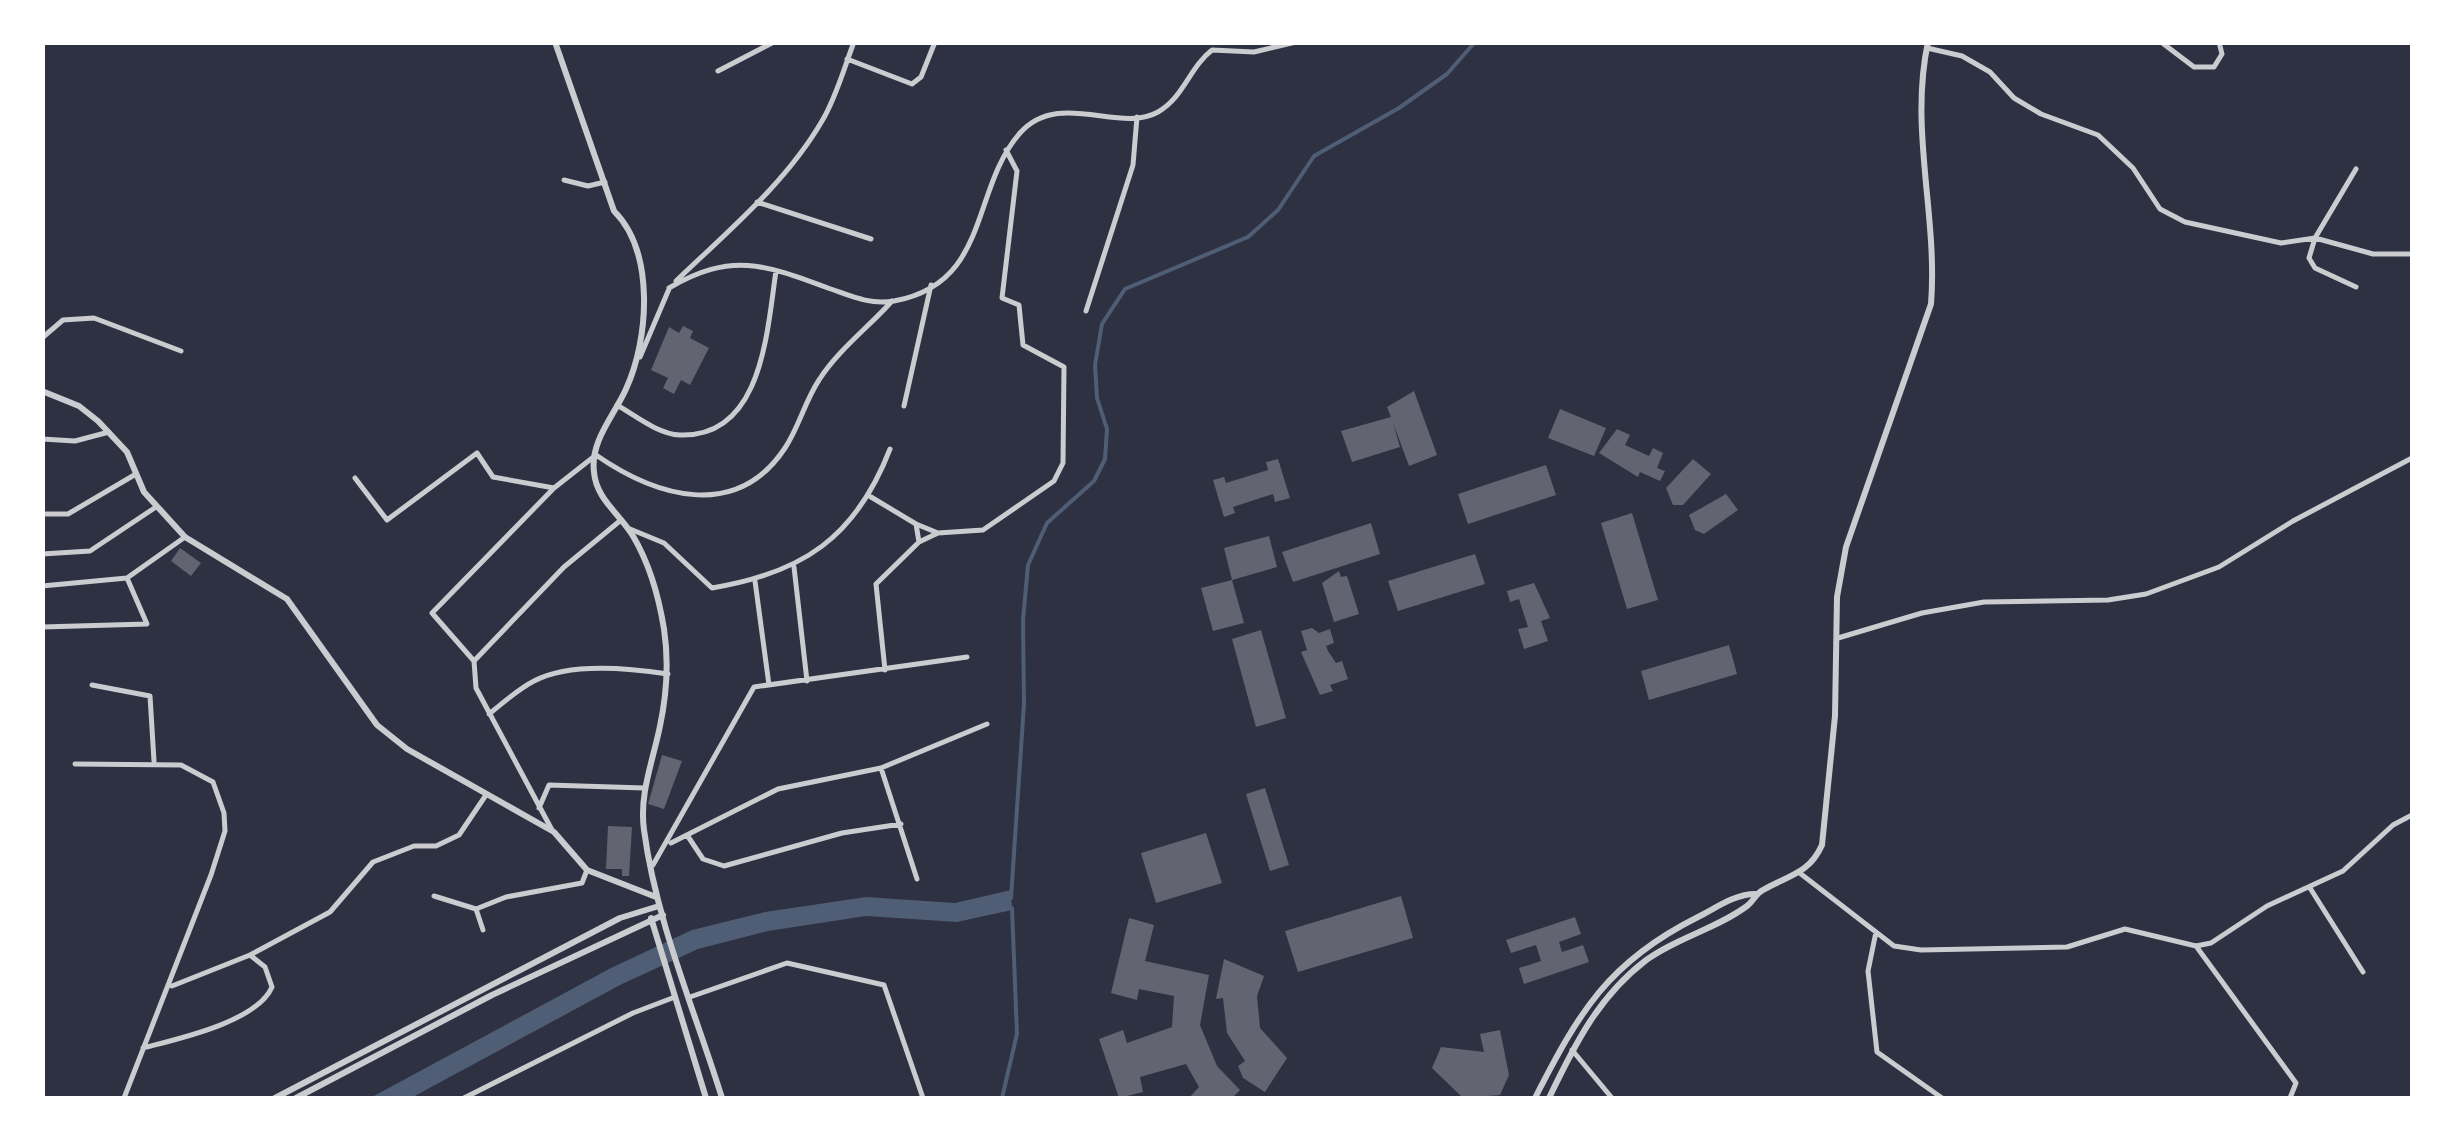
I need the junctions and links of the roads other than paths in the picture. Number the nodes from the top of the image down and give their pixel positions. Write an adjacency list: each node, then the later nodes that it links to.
1 (555, 42): 15 (street)
2 (774, 42): 10 (street)
3 (854, 42): 9 (street)
4 (934, 42): 9 (street)
5 (1296, 42): 11 (street)
6 (2162, 42): 7 (street)
7 (2219, 42)
8 (1928, 45): 18 (street); 55 (street)
9 (847, 59): 16 (street)
10 (718, 71)
11 (1138, 117): 12 (street); 25 (street)
12 (1006, 150): 21 (street); 46 (street)
13 (2356, 169): 18 (street)
14 (564, 180): 15 (street)
15 (605, 182): 28 (street)
16 (757, 202): 17 (street); 23 (street)
17 (870, 238)
18 (2315, 238): 19 (street); 22 (street)
19 (2412, 254)
20 (776, 271): 23 (street); 24 (street); 30 (street)
21 (931, 285): 24 (street); 31 (street)
22 (2356, 287)
23 (669, 288): 28 (street)
24 (892, 301): 35 (street)
25 (1086, 311)
26 (42, 338): 27 (street)
27 (181, 351)
28 (638, 362): 30 (street)
29 (42, 391): 32 (street)
30 (617, 405): 35 (street)
31 (904, 406)
32 (108, 432): 33 (street); 37 (street)
33 (42, 440)
34 (890, 449): 40 (street)
35 (596, 455): 39 (street); 43 (street)
36 (2412, 458): 55 (street)
37 (136, 474): 41 (street); 42 (street)
38 (355, 478): 39 (street)
39 (554, 488): 57 (street)
40 (872, 497): 44 (street); 50 (street)
41 (156, 507): 47 (street); 49 (street)
42 (42, 514)
43 (621, 520): 45 (street); 57 (street)
44 (916, 524): 46 (street); 48 (street)
45 (627, 528): 52 (street); 59 (street)
46 (938, 533): 48 (street)
47 (185, 537): 51 (street); 69 (street)
48 (919, 542): 58 (street)
49 (42, 554)
50 (794, 567): 52 (street); 60 (street)
51 (127, 578): 53 (street); 54 (street)
52 (755, 581): 61 (street)
53 (42, 586)
54 (42, 627)
55 (1838, 638): 78 (street)
56 (967, 657): 58 (street)
57 (474, 661): 63 (street)
58 (885, 670): 60 (street)
59 (668, 674): 63 (street); 68 (street)
60 (807, 681): 61 (street)
61 (769, 685): 75 (street)
62 (92, 686): 65 (street)
63 (488, 714): 70 (street)
64 (986, 724): 67 (street)
65 (154, 761): 66 (street); 93 (street)
66 (75, 764)
67 (881, 768): 72 (street); 74 (street)
68 (644, 788): 70 (street); 76 (street)
69 (487, 794): 73 (street); 91 (street)
70 (539, 808): 73 (street)
71 (2412, 818): 80 (street)
72 (900, 824): 74 (street); 79 (street)
73 (554, 832): 77 (street)
74 (687, 834): 75 (street)
75 (668, 844): 76 (street)
76 (653, 865): 83 (street)
77 (587, 870): 83 (street); 85 (street)
78 (1801, 874): 81 (street); 89 (street)
79 (917, 880)
80 (2310, 888): 90 (street); 92 (street)
81 (1756, 894): 97 (street); 105 (street)
82 (434, 896): 85 (street)
83 (658, 901): 84 (street); 86 (street)
84 (648, 908): 87 (street); 99 (street)
85 (476, 910): 88 (street)
86 (663, 915): 87 (street); 95 (street)
87 (651, 919): 94 (street); 100 (street)
88 (484, 930)
89 (1876, 932): 90 (street); 108 (street)
90 (2196, 946): 109 (street)
91 (250, 955): 93 (street); 96 (street)
92 (2364, 972)
93 (169, 988): 96 (street)
94 (674, 993): 101 (street); 102 (street)
95 (690, 997): 103 (street); 104 (street)
96 (143, 1048): 98 (street)
97 (1572, 1050): 106 (street); 107 (street)
98 (124, 1098)
99 (276, 1098)
100 (296, 1098)
101 (464, 1098)
102 (706, 1098)
103 (722, 1098)
104 (923, 1098)
105 (1534, 1098)
106 (1549, 1098)
107 (1612, 1098)
108 (1942, 1098)
109 (2290, 1098)

